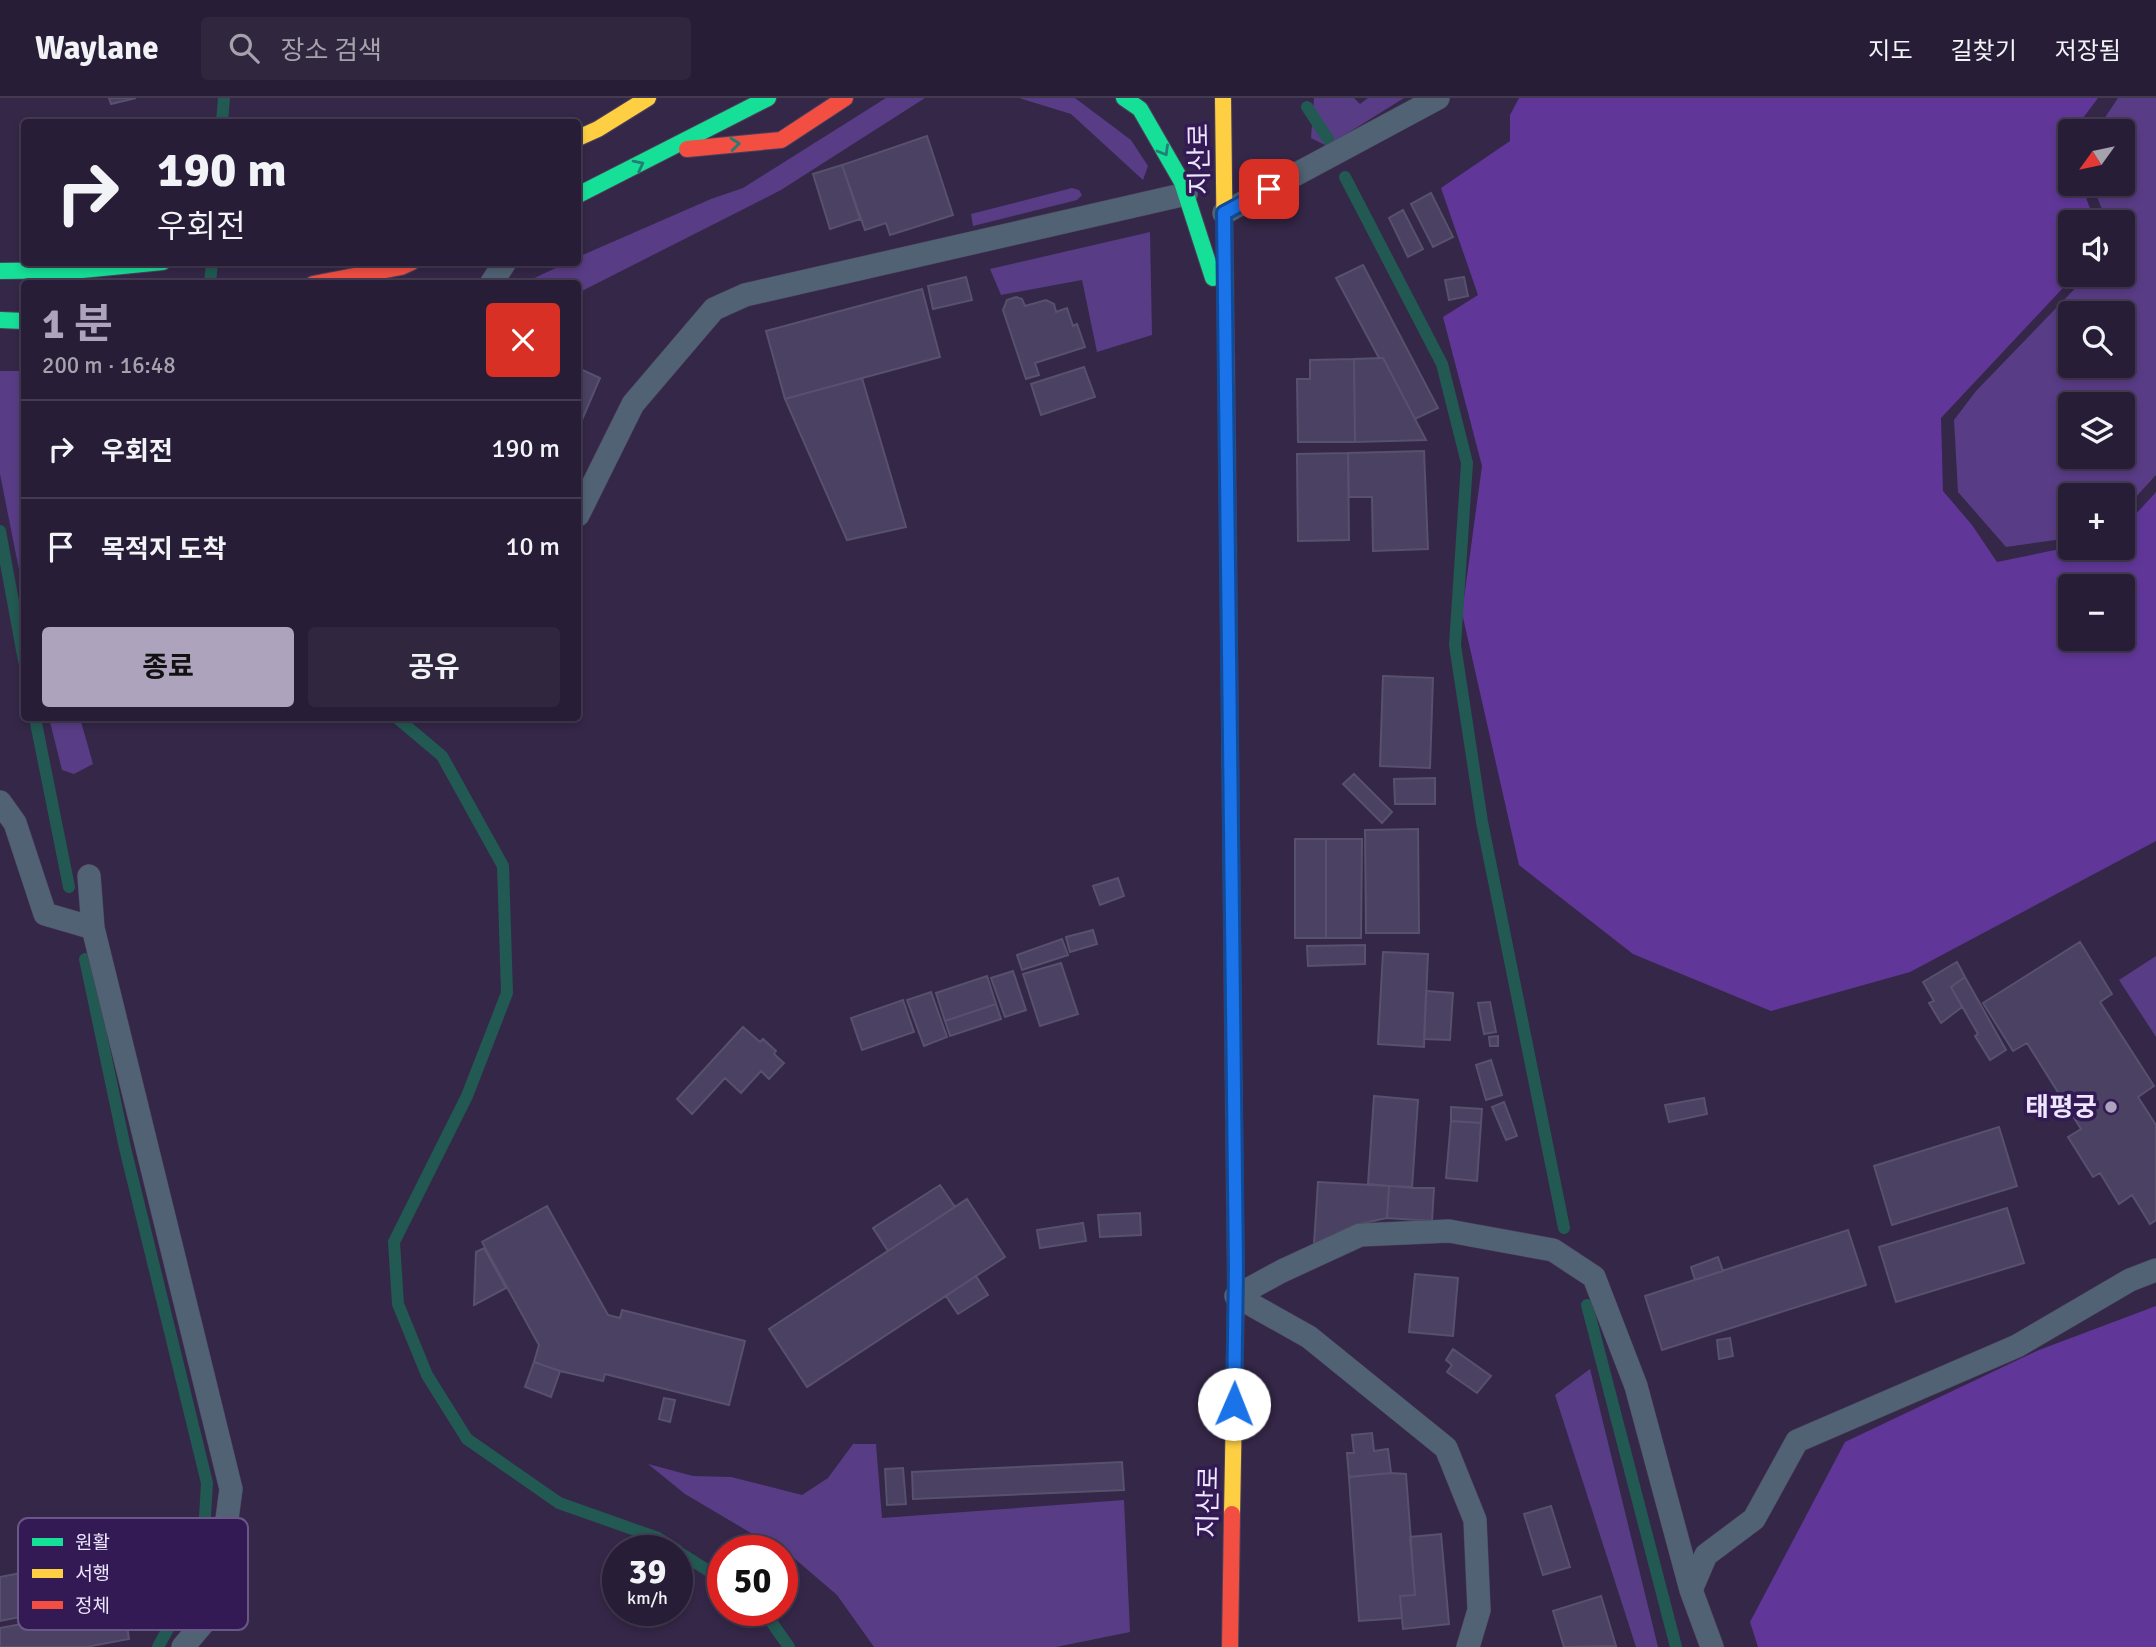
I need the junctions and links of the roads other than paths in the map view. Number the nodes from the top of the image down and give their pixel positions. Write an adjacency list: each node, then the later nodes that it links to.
1 (648, 98): 8 (main road)
2 (768, 98): 9 (main road)
3 (845, 98): 9 (main road, one-way to 3)
4 (1124, 98): 12 (main road, one-way to 12)
5 (1223, 98): 10 (main road, 지산로)
6 (1438, 98): 13 (lane)
7 (1241, 123): 10 (main road)
8 (581, 137)
9 (667, 151): 11 (main road, one-way to 9)
10 (1224, 186): 13 (main road, 지산로)
11 (581, 194)
12 (1186, 194): 18 (main road); 21 (lane)
13 (1224, 213): 18 (main road, 지산로)
14 (122, 266): 16 (main road)
15 (403, 266): 17 (main road)
16 (0, 271)
17 (334, 280)
18 (1225, 316): 26 (main road, 지산로)
19 (0, 320): 20 (main road)
20 (21, 321)
21 (581, 509)
22 (0, 802): 24 (lane)
23 (89, 876): 24 (lane)
24 (93, 928): 27 (lane)
25 (2156, 1270): 28 (lane)
26 (1236, 1296): 28 (lane); 31 (main road, 지산로); 32 (lane)
27 (227, 1518)
28 (1691, 1590): 33 (lane)
29 (197, 1630): 30 (lane)
30 (183, 1647)
31 (1230, 1647)
32 (1468, 1647)
33 (1712, 1647)

